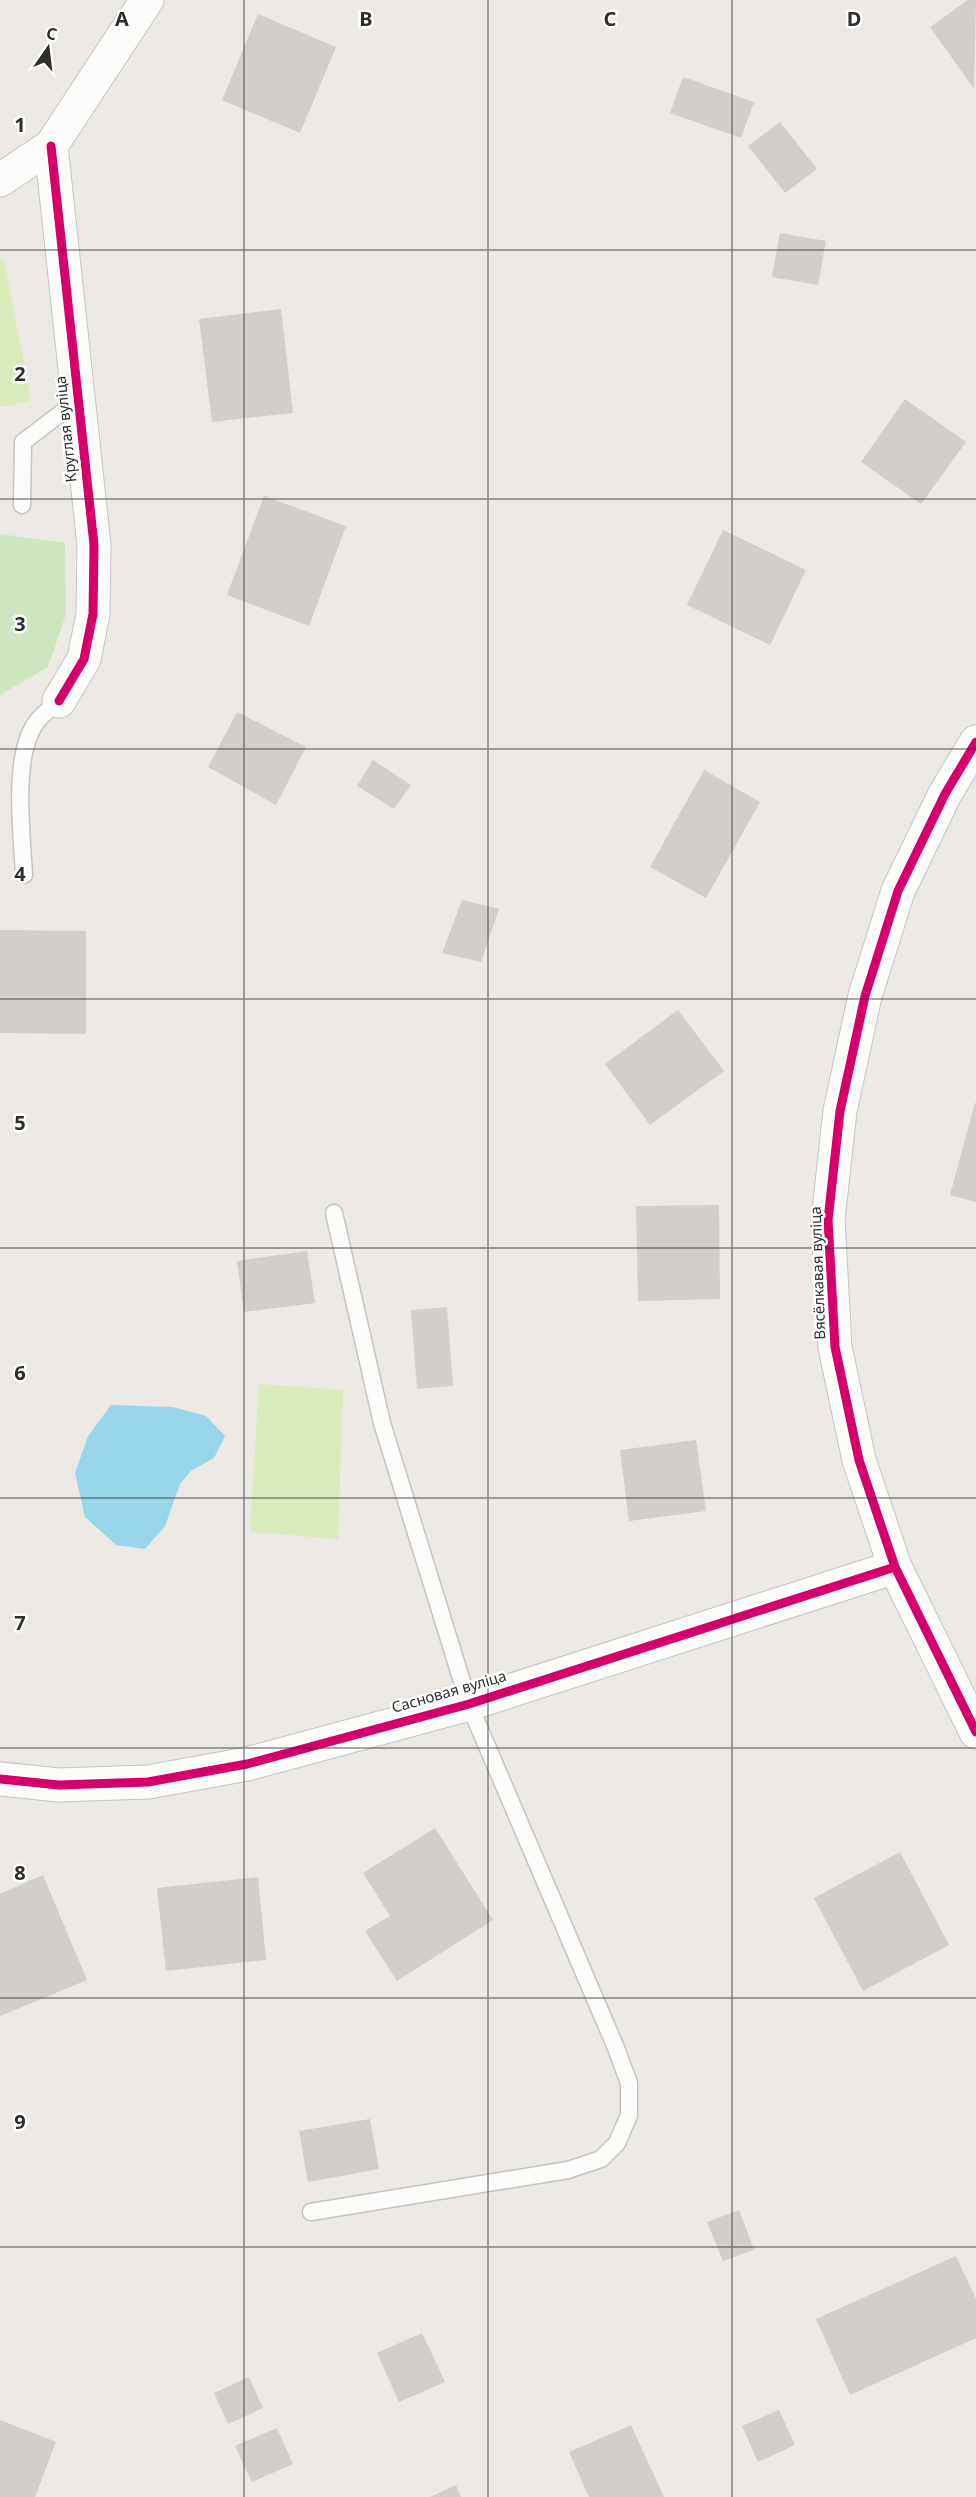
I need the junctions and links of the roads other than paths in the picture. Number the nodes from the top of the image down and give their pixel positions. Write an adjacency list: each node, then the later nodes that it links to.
1 (147, 0): 2 (street)
2 (51, 146): 3 (street); 4 (street, Круглая вуліца)
3 (0, 180)
4 (77, 401): 5 (lane); 6 (street, Круглая вуліца)
5 (22, 505)
6 (59, 701): 8 (lane)
7 (976, 742): 10 (street, Вясёлкавая вуліца)
8 (24, 875)
9 (334, 1213): 11 (lane)
10 (895, 1567): 11 (street, Сасновая вуліца); 12 (street, Вясёлкавая вуліца)
11 (469, 1704): 13 (street, Сасновая вуліца); 14 (lane)
12 (976, 1732)
13 (0, 1779)
14 (311, 2212)

